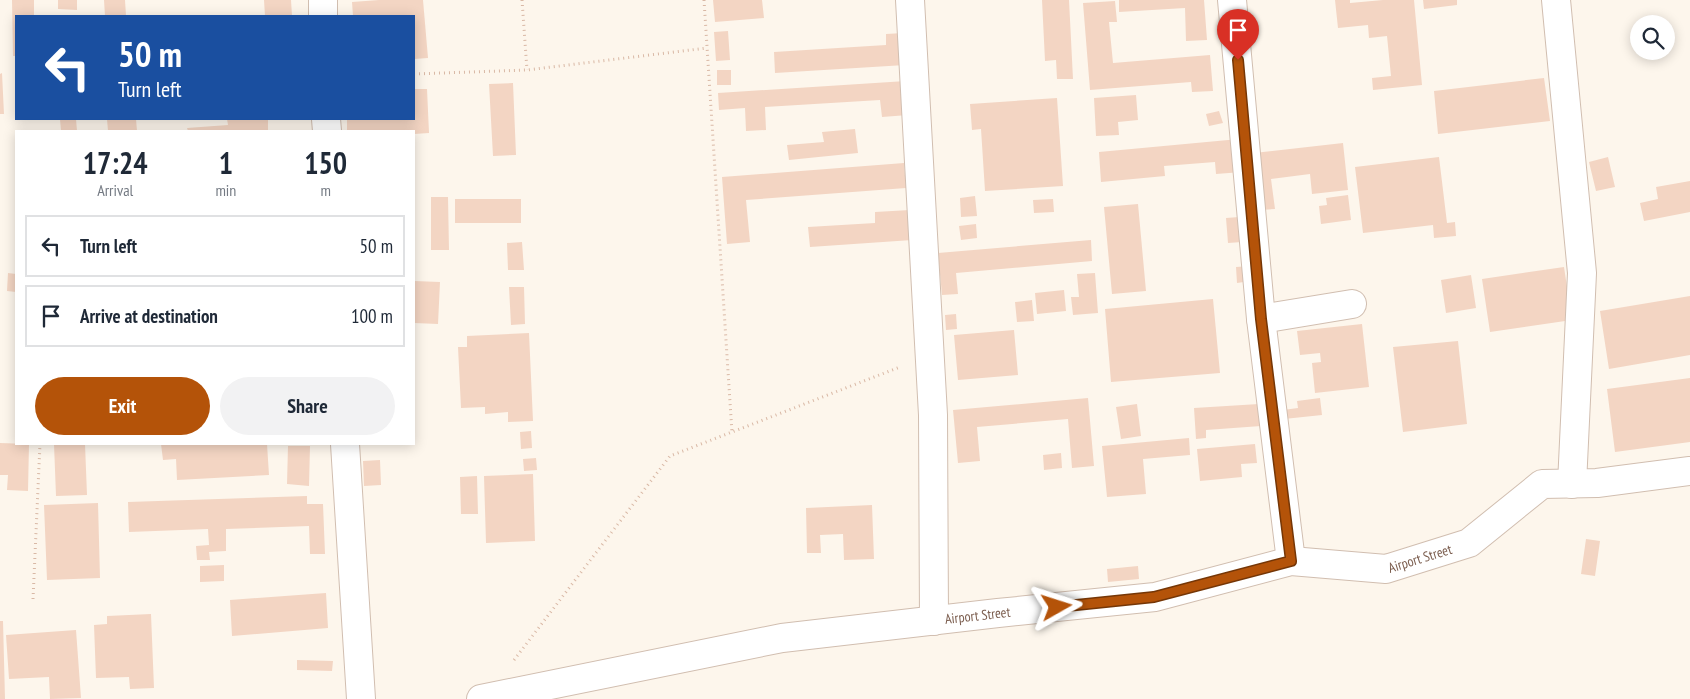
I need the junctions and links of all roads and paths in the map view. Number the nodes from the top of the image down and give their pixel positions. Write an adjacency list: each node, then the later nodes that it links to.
1 (322, 0): 7 (street)
2 (522, 0): 9 (path)
3 (704, 0): 8 (path)
4 (910, 0): 13 (street)
5 (1232, 0): 12 (street)
6 (1556, 0): 18 (street)
7 (323, 15)
8 (707, 48): 9 (path); 14 (path)
9 (527, 70): 10 (path)
10 (415, 74)
11 (1352, 304): 12 (street)
12 (1261, 319): 19 (street)
13 (930, 356): 14 (path); 21 (street)
14 (732, 432): 23 (path)
15 (40, 445): 20 (path)
16 (345, 445): 22 (street)
17 (1690, 471): 18 (street, Airport Street)
18 (1572, 484): 19 (street, Airport Street)
19 (1291, 561): 21 (street, Airport Street)
20 (33, 599)
21 (934, 621): 23 (street, Airport Street)
22 (361, 699)
23 (483, 699)

